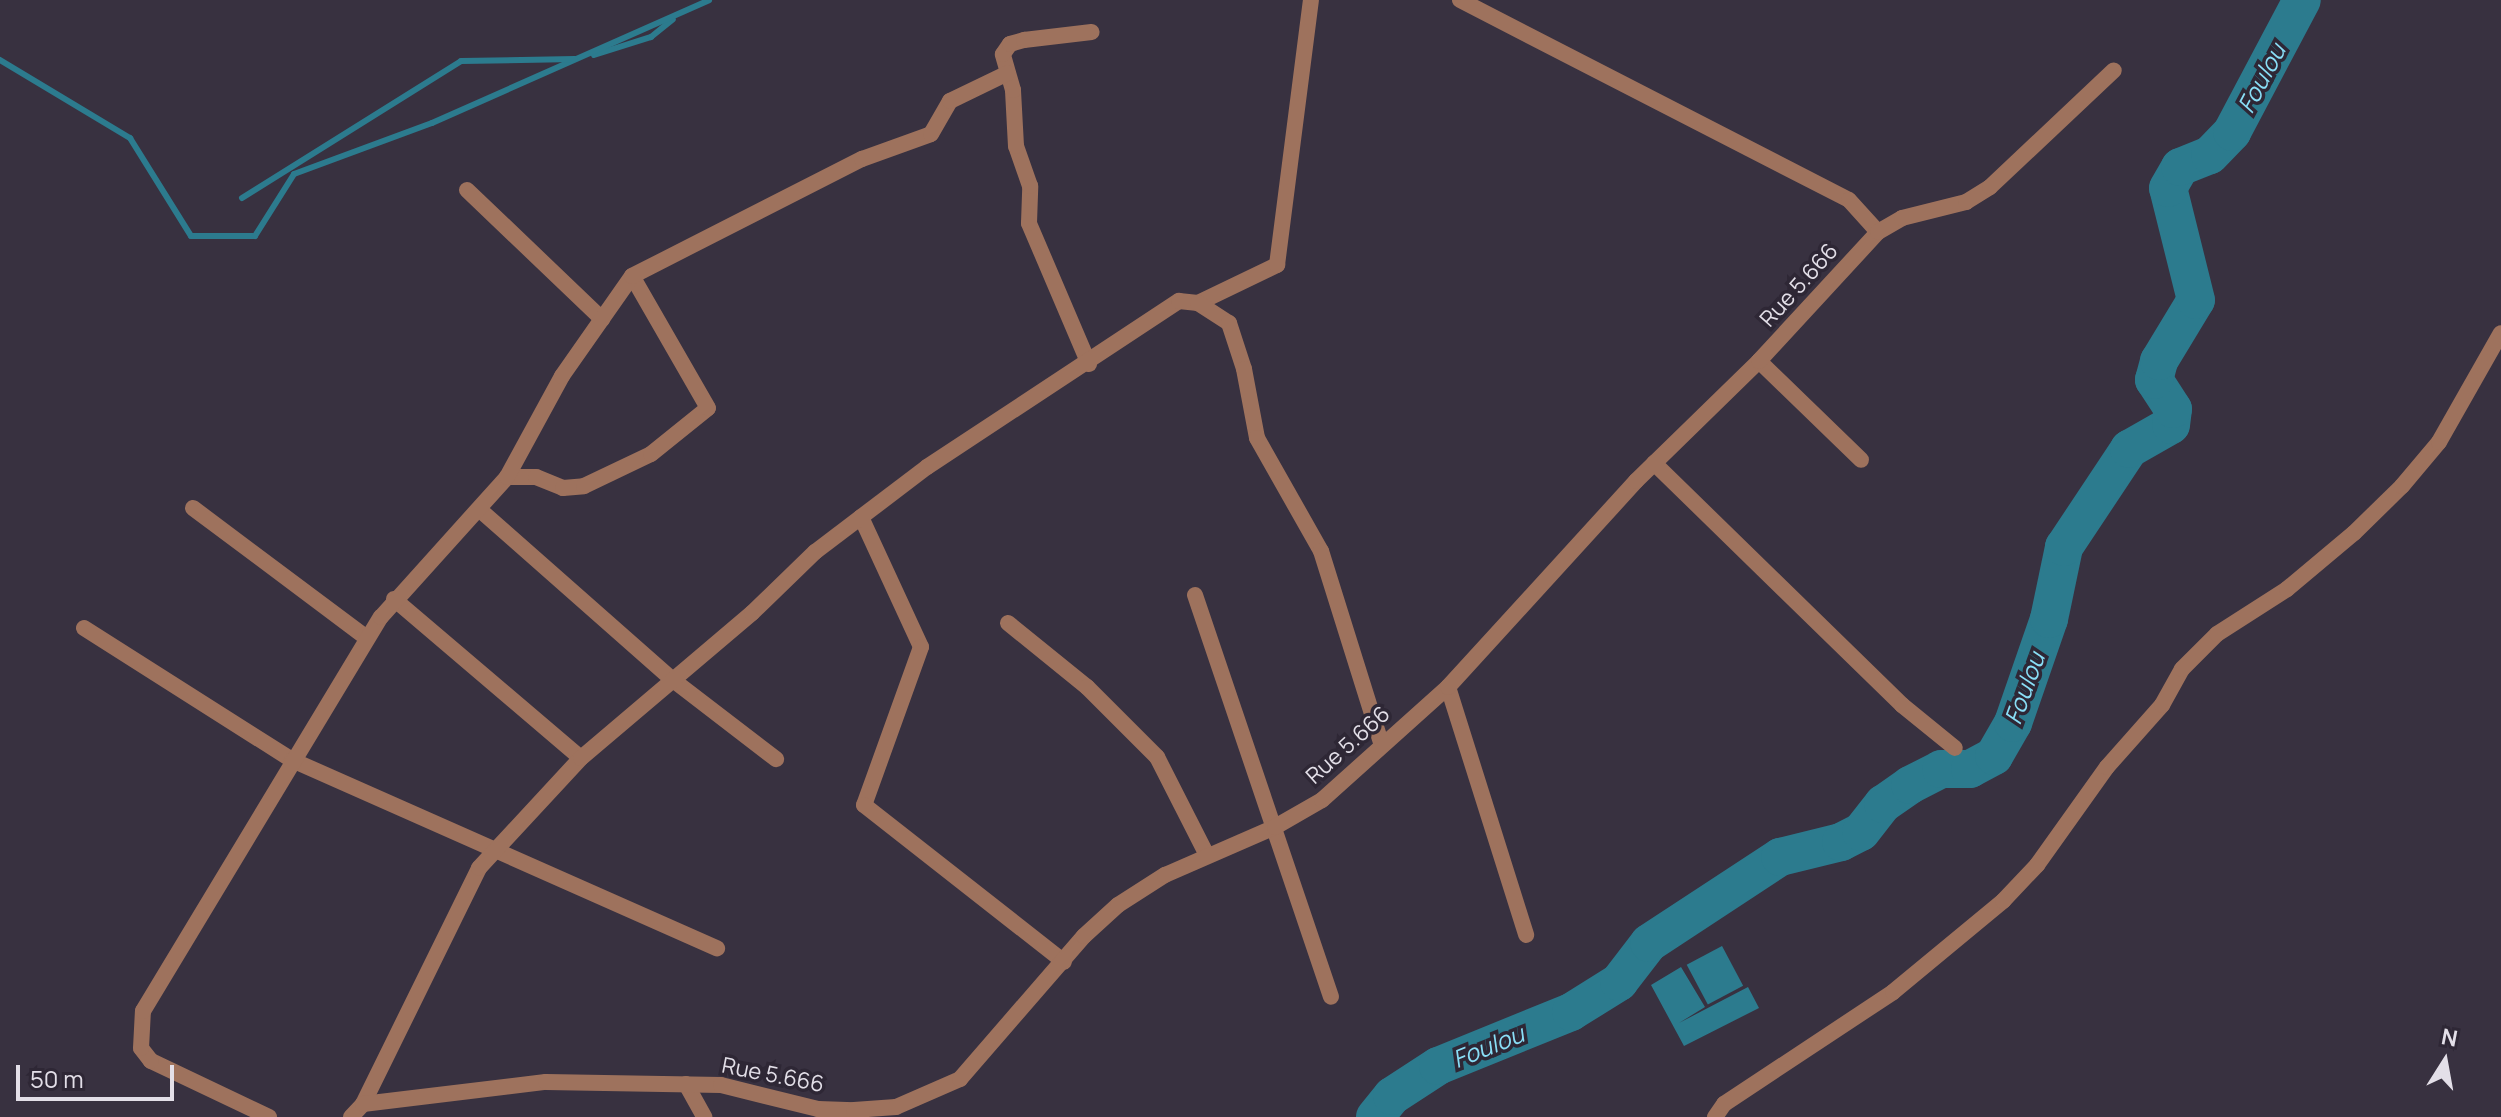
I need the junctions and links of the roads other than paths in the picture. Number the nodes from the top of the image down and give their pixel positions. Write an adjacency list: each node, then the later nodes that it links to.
1 (1311, 0): 9 (street)
2 (1460, 0): 7 (street)
3 (1092, 32): 5 (street)
4 (2114, 70): 7 (street, Rue 5.666)
5 (1008, 73): 8 (street); 13 (street)
6 (467, 190): 10 (street)
7 (1878, 232): 12 (street, Rue 5.666)
8 (632, 276): 10 (street); 16 (street)
9 (1198, 303): 13 (street); 27 (street)
10 (602, 319): 16 (street)
11 (2501, 333): 44 (street)
12 (1759, 361): 14 (street); 15 (street, Rue 5.666)
13 (1089, 364): 19 (street)
14 (1861, 460)
15 (1654, 463): 26 (street, Rue 5.666); 28 (street)
16 (507, 477): 18 (street)
17 (193, 508): 24 (street)
18 (480, 510): 21 (street); 25 (street)
19 (861, 517): 25 (street); 37 (street)
20 (1195, 595): 32 (street)
21 (394, 599): 24 (street); 29 (street)
22 (1008, 623): 34 (street)
23 (84, 628): 31 (street)
24 (367, 638): 31 (street)
25 (673, 680): 29 (street); 30 (street)
26 (1448, 687): 27 (street, Rue 5.666); 35 (street)
27 (1381, 743): 32 (street, Rue 5.666)
28 (1955, 748)
29 (581, 758): 33 (street)
30 (776, 759)
31 (292, 760): 33 (street); 41 (street)
32 (1275, 827): 34 (street, Rue 5.666); 38 (street)
33 (491, 852): 36 (street); 40 (street)
34 (1207, 855): 37 (street, Rue 5.666)
35 (1526, 935)
36 (717, 948)
37 (1064, 962): 39 (street, Rue 5.666)
38 (1331, 997)
39 (686, 1084): 40 (street, Rue 5.666); 43 (street)
40 (363, 1104): 42 (street)
41 (269, 1117)
42 (351, 1117)
43 (704, 1117)
44 (1715, 1117)

